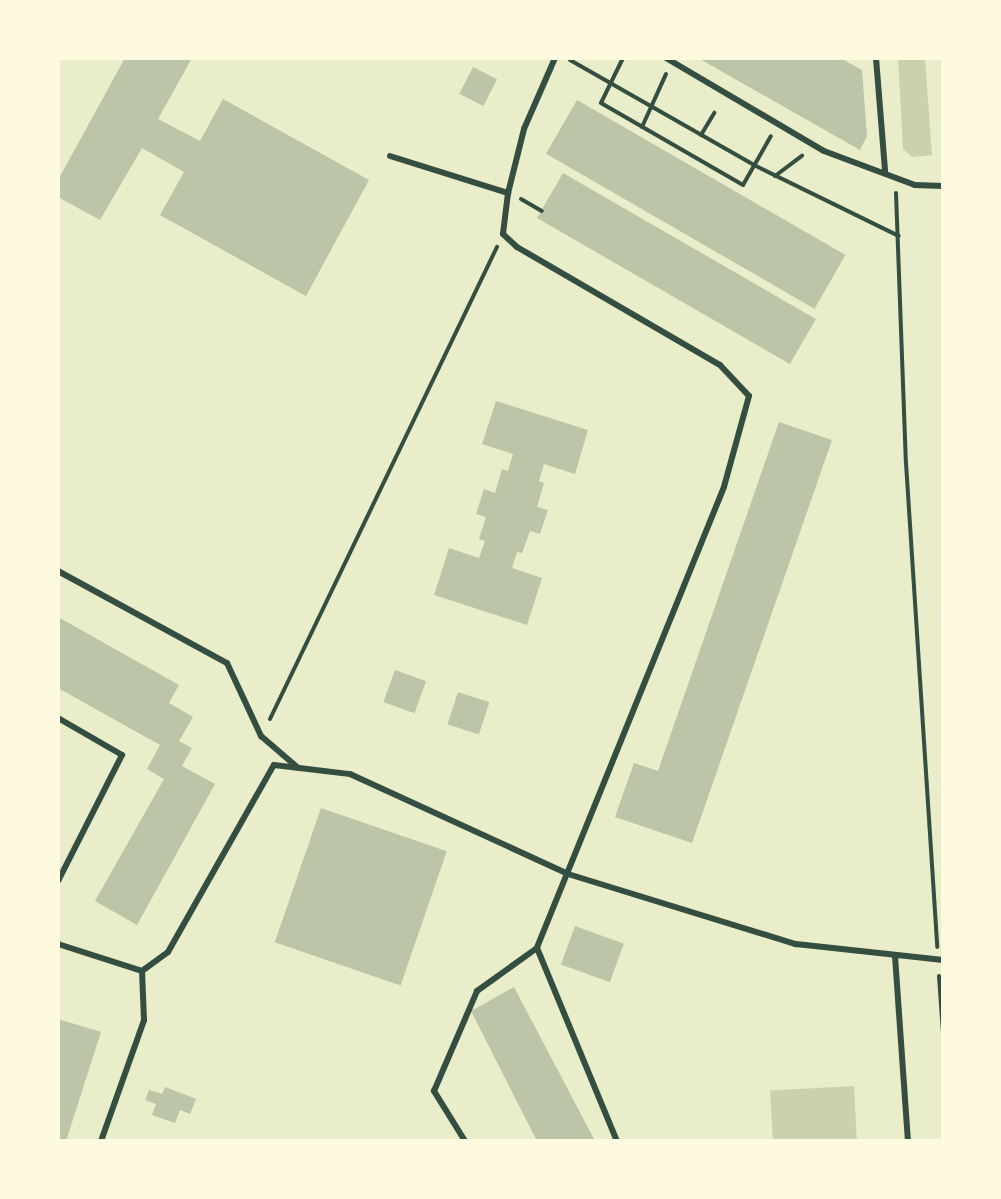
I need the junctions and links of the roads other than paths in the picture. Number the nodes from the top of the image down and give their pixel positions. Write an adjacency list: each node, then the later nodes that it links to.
1 (555, 58): 7 (lane)
2 (876, 58): 5 (lane)
3 (669, 60): 5 (lane)
4 (390, 156): 7 (lane)
5 (885, 171): 6 (lane)
6 (943, 186)
7 (508, 193): 11 (lane)
8 (58, 571): 10 (lane)
9 (58, 718): 12 (lane)
10 (298, 768): 11 (lane); 17 (lane)
11 (568, 874): 14 (lane); 15 (lane)
12 (58, 881)
13 (58, 944): 17 (lane)
14 (537, 948): 19 (lane); 20 (lane)
15 (895, 956): 16 (lane); 21 (lane)
16 (940, 960)
17 (142, 971): 18 (lane)
18 (101, 1141)
19 (465, 1141)
20 (617, 1141)
21 (908, 1141)

